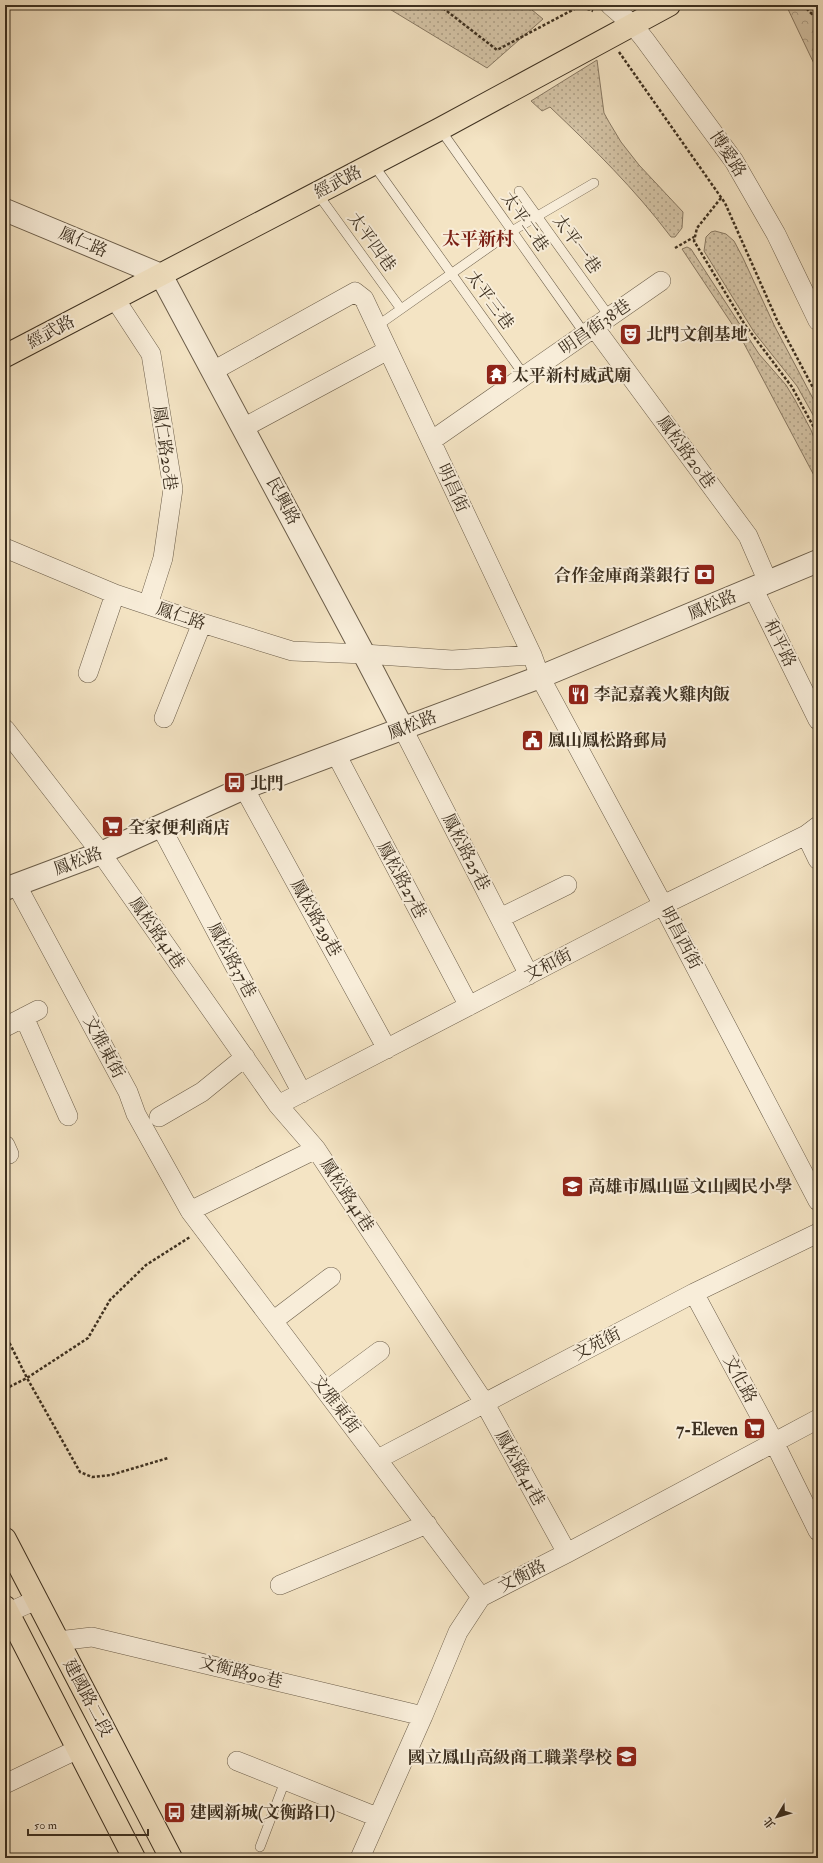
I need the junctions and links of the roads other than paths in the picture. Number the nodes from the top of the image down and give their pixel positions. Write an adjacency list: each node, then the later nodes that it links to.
1 (670, 5): 3 (main road, 經武路)
2 (601, 7): 3 (street, 博愛路)
3 (633, 25): 4 (main road, 經武路); 18 (street, 博愛路)
4 (440, 130): 5 (main road, 經武路); 11 (lane, 太平二巷)
5 (373, 164): 8 (main road, 經武路); 12 (lane, 太平三巷)
6 (594, 182): 10 (lane)
7 (519, 191): 10 (lane, 太平一巷)
8 (317, 193): 13 (main road, 經武路); 16 (lane, 太平四巷)
9 (5, 210): 13 (street, 鳳仁路)
10 (537, 216): 11 (lane); 17 (lane, 太平一巷)
11 (512, 230): 12 (lane); 20 (lane, 太平二巷)
12 (451, 273): 16 (lane); 24 (lane, 太平三巷)
13 (161, 275): 15 (main road, 經武路); 23 (street, 民興路)
14 (661, 281): 17 (street, 明昌街38巷)
15 (115, 299): 22 (main road, 經武路); 31 (street, 鳳仁路20巷)
16 (401, 309): 19 (lane)
17 (609, 316): 20 (street, 明昌街38巷)
18 (818, 321)
19 (377, 326): 21 (street, 明昌街); 23 (street, 明昌街)
20 (589, 330): 24 (street, 明昌街38巷); 29 (street, 鳳松路20巷)
21 (388, 350): 25 (street); 26 (street, 明昌街)
22 (5, 356)
23 (213, 371): 25 (street, 民興路)
24 (524, 375): 26 (street, 明昌街38巷)
25 (243, 428): 33 (street, 民興路)
26 (431, 441): 34 (street, 明昌街)
27 (5, 548): 30 (street, 鳳仁路)
28 (818, 561): 29 (street, 鳳松路)
29 (761, 585): 36 (street, 鳳松路); 38 (street, 和平路)
30 (115, 594): 31 (street, 鳳仁路); 35 (street)
31 (148, 605): 32 (street, 鳳仁路)
32 (202, 624): 33 (street, 鳳仁路); 37 (street)
33 (364, 654): 34 (street, 鳳仁路); 40 (street, 民興路)
34 (532, 655): 36 (street, 明昌街)
35 (88, 673)
36 (540, 677): 40 (street, 鳳松路); 50 (street, 明昌西街)
37 (164, 718)
38 (818, 720)
39 (5, 729): 46 (street, 鳳松路41巷)
40 (403, 729): 41 (street, 鳳松路); 51 (street, 鳳松路25巷)
41 (336, 754): 42 (street, 鳳松路); 53 (street, 鳳松路27巷)
42 (244, 788): 44 (street, 鳳松路); 55 (street, 鳳松路29巷)
43 (818, 814): 45 (street)
44 (161, 827): 46 (street, 鳳松路); 57 (street, 鳳松路37巷)
45 (812, 831): 47 (street); 50 (street, 文和街)
46 (101, 853): 49 (street, 鳳松路); 56 (street, 鳳松路41巷)
47 (818, 860)
48 (567, 885): 51 (street)
49 (10, 886): 63 (street, 文雅東街)
50 (663, 905): 52 (street, 文和街); 62 (street, 明昌西街)
51 (500, 918): 52 (street, 鳳松路25巷)
52 (529, 975): 53 (street, 文和街)
53 (469, 1006): 55 (street, 文和街)
54 (5, 1027): 59 (street)
55 (387, 1049): 57 (street, 文和街)
56 (245, 1057): 58 (street, 鳳松路41巷); 60 (street)
57 (302, 1093): 58 (street, 文和街)
58 (278, 1106): 61 (street, 鳳松路41巷)
59 (68, 1116)
60 (159, 1117)
61 (316, 1149): 63 (street); 70 (street, 鳳松路41巷)
62 (818, 1201)
63 (190, 1211): 67 (street, 文雅東街)
64 (818, 1233): 66 (street, 文苑街)
65 (331, 1277): 67 (street)
66 (694, 1293): 70 (street, 文苑街); 72 (street, 文化路)
67 (273, 1321): 69 (street, 文雅東街)
68 (380, 1351): 69 (street)
69 (326, 1391): 73 (street, 文雅東街)
70 (484, 1402): 73 (street, 文苑街); 77 (street, 鳳松路41巷)
71 (818, 1419): 72 (street, 文衡路)
72 (774, 1442): 75 (street, 文化路); 77 (street, 文衡路)
73 (378, 1459): 74 (street, 文雅東街)
74 (427, 1524): 78 (street); 79 (street, 文雅東街)
75 (818, 1531)
76 (5, 1539): 80 (main road, 建國路二段)
77 (567, 1553): 79 (street, 文衡路)
78 (280, 1585)
79 (481, 1597): 83 (street, 文衡路)
80 (36, 1600): 81 (street); 82 (main road, 建國路二段)
81 (6, 1612): 84 (main road, 建國路二段)
82 (58, 1641): 83 (street, 文衡路90巷); 91 (main road, 建國路二段)
83 (423, 1716): 88 (street, 文衡路)
84 (78, 1749): 87 (street); 90 (main road, 建國路二段)
85 (237, 1761): 86 (street)
86 (285, 1781): 88 (street); 89 (lane)
87 (5, 1784)
88 (377, 1817): 92 (street, 文衡路)
89 (260, 1847)
90 (134, 1858)
91 (171, 1858)
92 (360, 1858)

